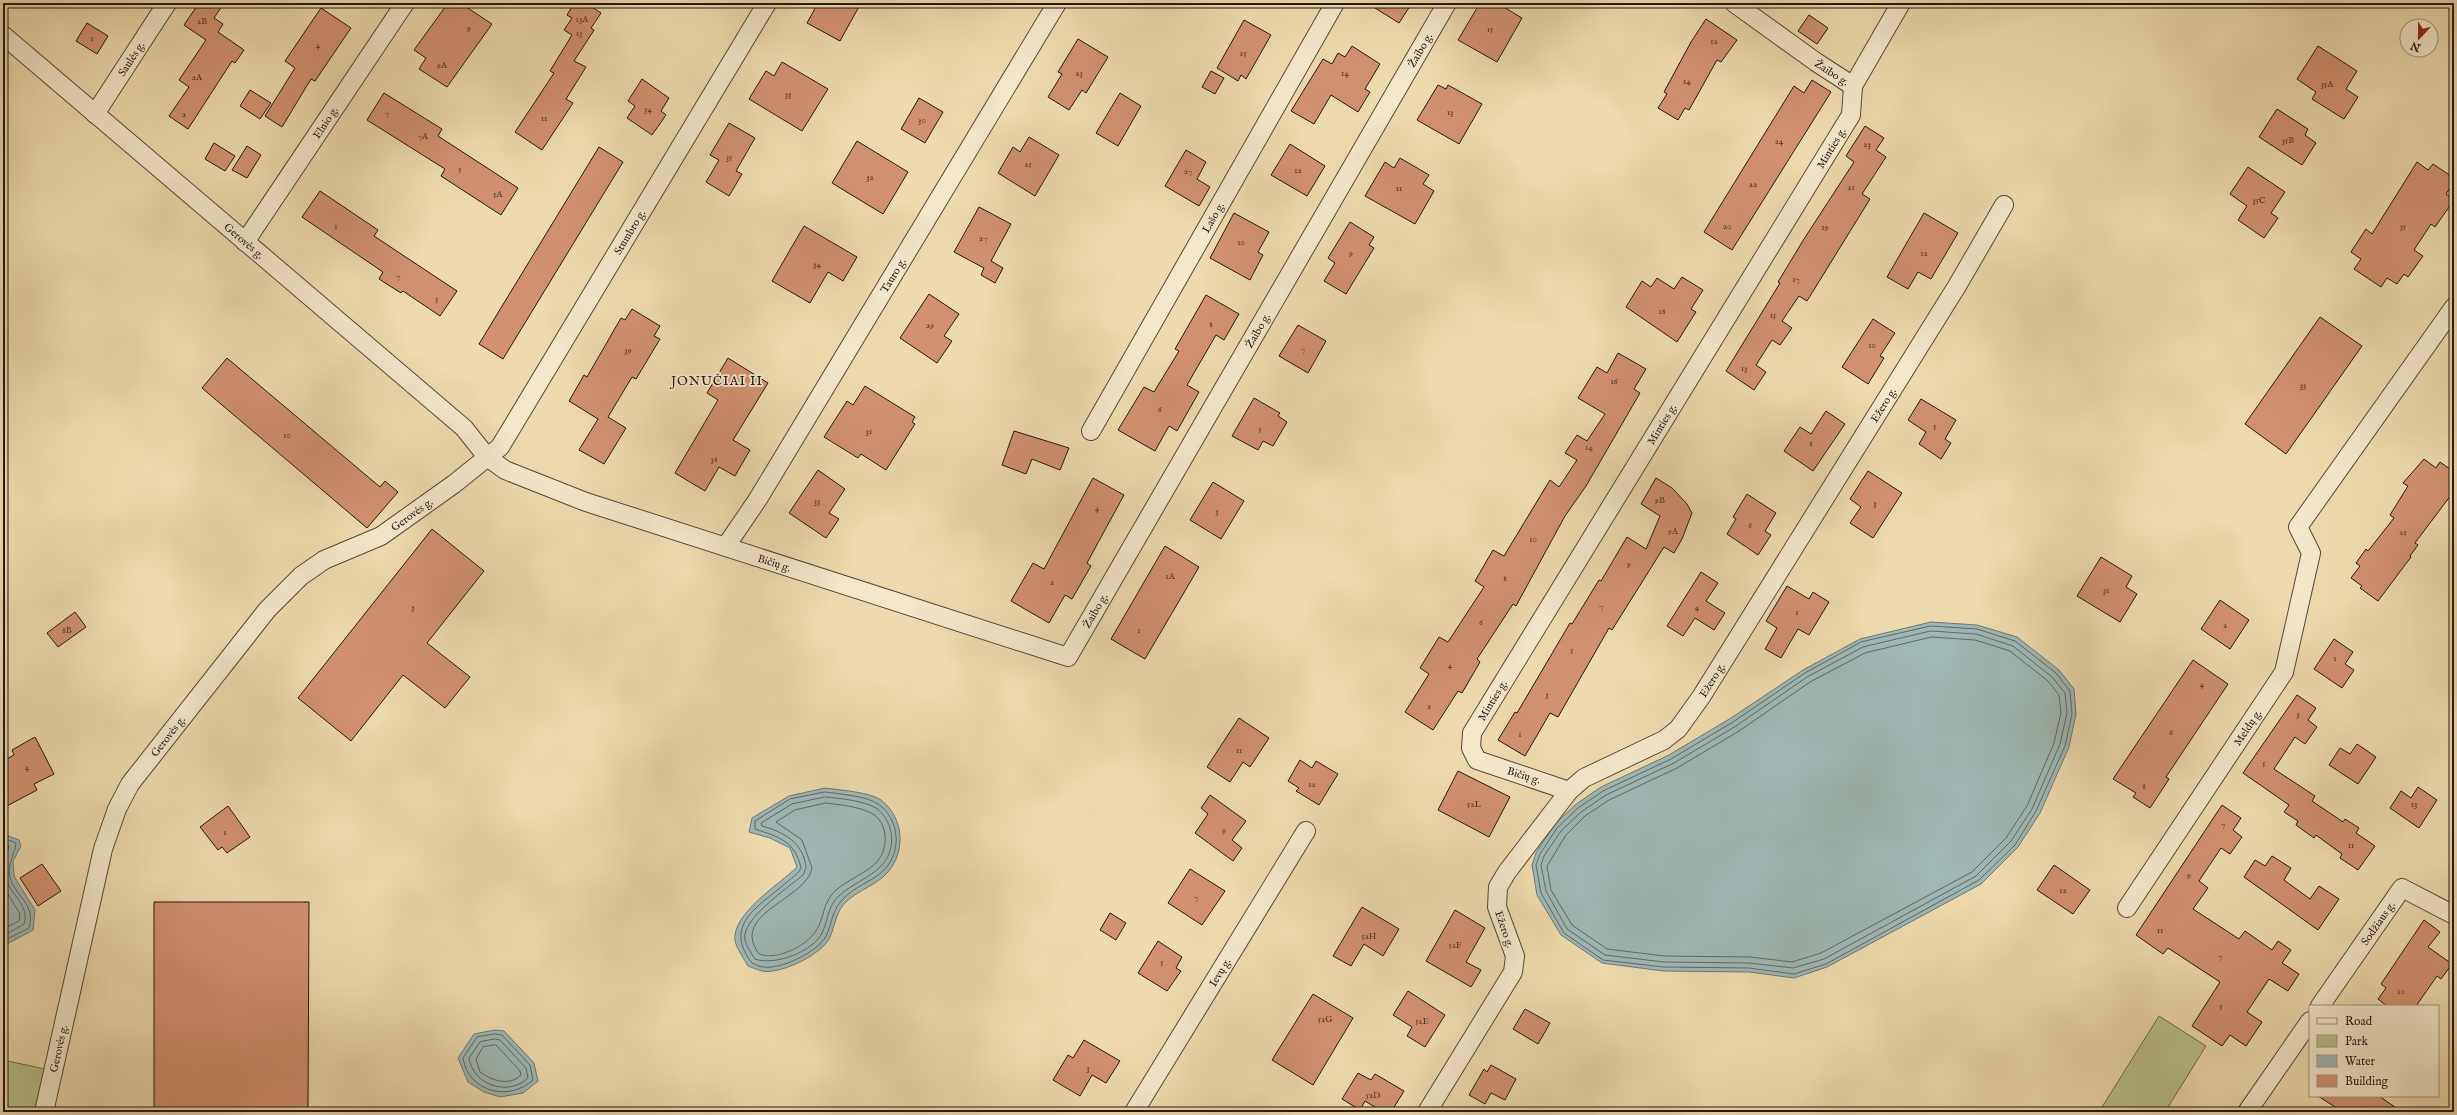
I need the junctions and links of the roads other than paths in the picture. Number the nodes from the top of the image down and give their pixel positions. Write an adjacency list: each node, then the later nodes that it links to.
1 (167, 3): 11 (street, Saulės g.)
2 (405, 3): 13 (street, Elnio g.)
3 (767, 3): 16 (street, Stumbro g.)
4 (1057, 3): 17 (street, Tauro g.)
5 (1335, 3): 15 (street, Lašo g.)
6 (1447, 3): 18 (street, Žaibo g.)
7 (1734, 3): 10 (street, Žaibo g.)
8 (1902, 3): 10 (street, Žaibo g.)
9 (3, 35): 11 (street, Gerovės g.)
10 (1853, 86): 19 (street, Minties g.)
11 (95, 114): 13 (street, Gerovės g.)
12 (2004, 205): 20 (street, Ežero g.)
13 (245, 242): 16 (street, Gerovės g.)
14 (2454, 307): 22 (street, Meldų g.)
15 (1091, 431)
16 (487, 457): 17 (street, Bičių g.); 26 (street, Gerovės g.)
17 (726, 546): 18 (street, Bičių g.)
18 (1068, 658)
19 (1477, 760): 20 (street, Bičių g.)
20 (1569, 791): 28 (street, Ežero g.)
21 (1306, 831): 27 (street, Ievų g.)
22 (2127, 908)
23 (2454, 915): 24 (street, Sodžiaus g.)
24 (2321, 1005)
25 (2309, 1022): 29 (street)
26 (44, 1112)
27 (1134, 1112)
28 (1427, 1112)
29 (2247, 1112)

